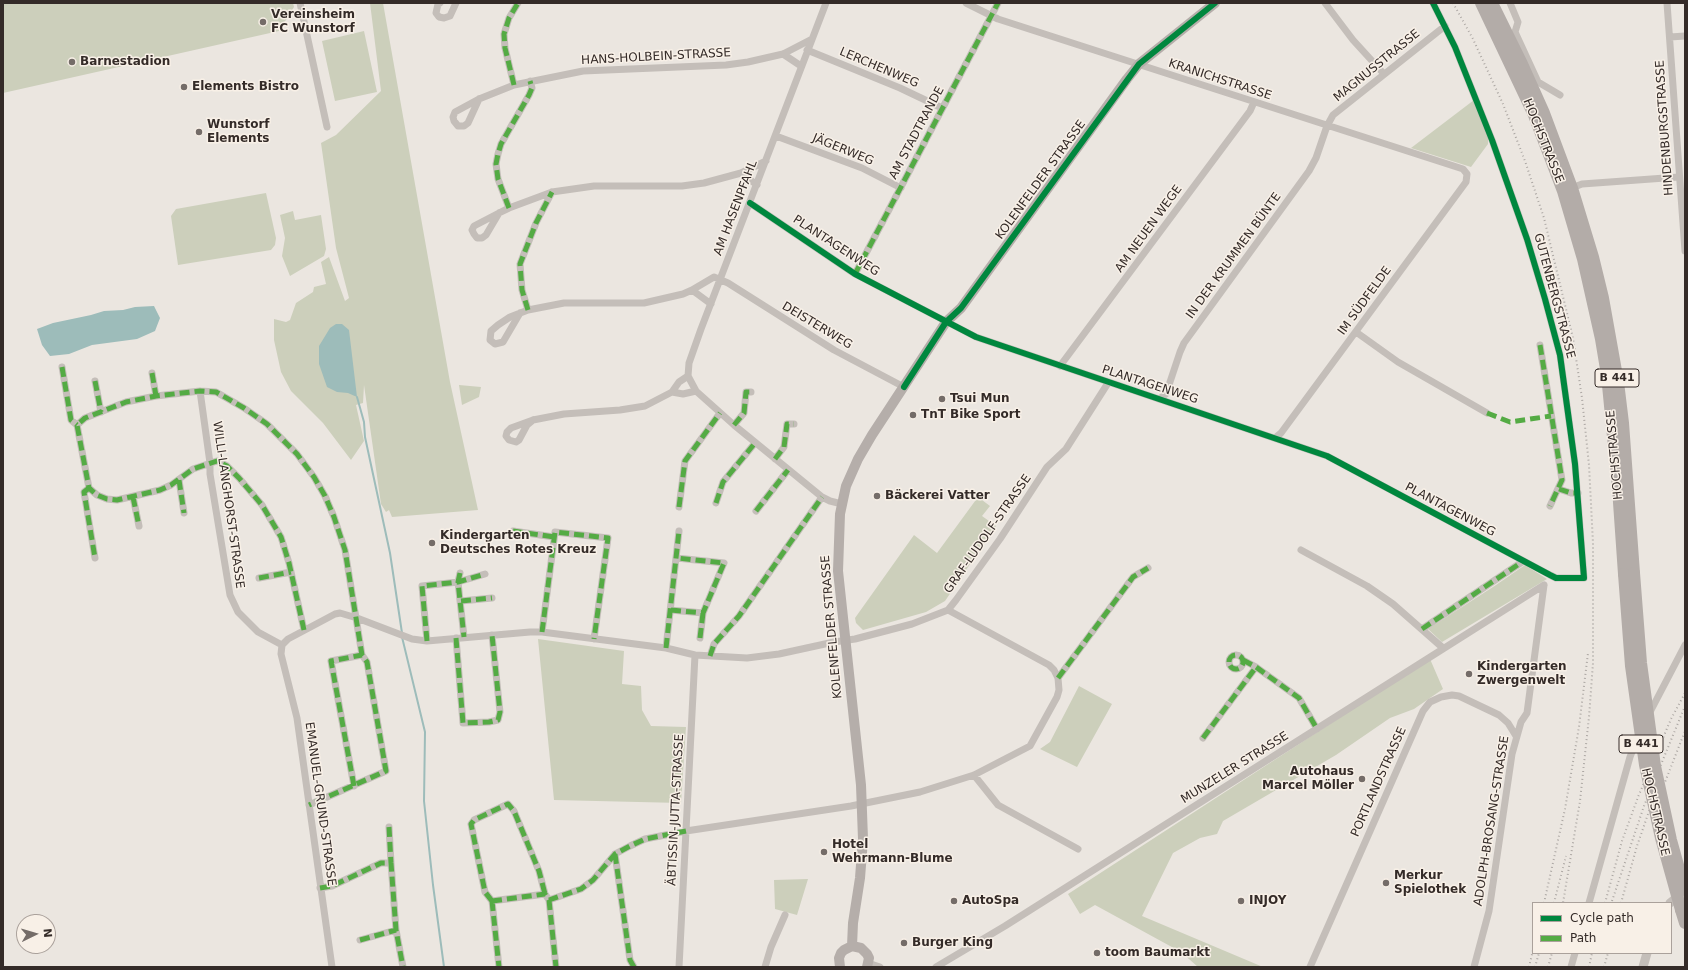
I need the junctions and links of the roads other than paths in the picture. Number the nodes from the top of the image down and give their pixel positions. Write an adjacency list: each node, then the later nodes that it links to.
1 (300, 3): 32 (street)
2 (440, 3): 3 (street)
3 (456, 3)
4 (518, 3): 26 (street)
5 (826, 3): 19 (street, AM HASENPFAHL)
6 (966, 3): 15 (street, KRANICHSTRASSE)
7 (998, 3): 15 (street, AM STADTRANDE)
8 (1215, 3): 22 (main road, KOLENFELDER STRASSE)
9 (1325, 3): 24 (street)
10 (1433, 3): 16 (street, GUTENBERGSTRASSE)
11 (1481, 3): 40 (main road, HOCHSTRASSE / B 441)
12 (1492, 3): 40 (main road, HOCHSTRASSE / B 441)
13 (1510, 3): 27 (street)
14 (1667, 3): 18 (street, HINDENBURGSTRASSE)
15 (991, 16): 22 (street, KRANICHSTRASSE); 30 (street, AM STADTRANDE)
16 (1445, 26): 24 (street, MAGNUSSTRASSE); 83 (street, GUTENBERGSTRASSE)
17 (1685, 36): 18 (street)
18 (1670, 37): 37 (street, HINDENBURGSTRASSE)
19 (812, 39): 20 (street, AM HASENPFAHL); 21 (street, HANS-HOLBEIN-STRASSE)
20 (807, 50): 23 (street, AM HASENPFAHL); 30 (street, LERCHENWEG)
21 (783, 54): 23 (street); 25 (street, HANS-HOLBEIN-STRASSE)
22 (1139, 64): 29 (street, KRANICHSTRASSE); 52 (main road, KOLENFELDER STRASSE)
23 (801, 66): 33 (street, AM HASENPFAHL)
24 (1384, 74): 31 (street, MAGNUSSTRASSE)
25 (530, 81): 26 (street, HANS-HOLBEIN-STRASSE); 43 (street)
26 (514, 85): 28 (street, HANS-HOLBEIN-STRASSE)
27 (1560, 95)
28 (479, 99)
29 (1254, 102): 31 (street, KRANICHSTRASSE); 55 (street, AM NEUEN WEGE)
30 (942, 108): 39 (street, AM STADTRANDE)
31 (1327, 126): 36 (street, KRANICHSTRASSE); 67 (street, IN DER KRUMMEN BÜNTE)
32 (327, 128)
33 (776, 136): 34 (street, AM HASENPFAHL); 39 (street, JÄGERWEG)
34 (766, 161): 35 (street); 38 (street, AM HASENPFAHL)
35 (741, 173): 38 (street); 41 (street)
36 (1467, 174): 53 (street, IM SÜDFELDE)
37 (1679, 177): 40 (street); 45 (street, HINDENBURGSTRASSE)
38 (757, 185): 42 (street, AM HASENPFAHL)
39 (901, 188): 46 (street, AM STADTRANDE)
40 (1568, 190): 104 (main road, HOCHSTRASSE / B 441)
41 (552, 192): 43 (street); 50 (street)
42 (750, 203): 46 (street, PLANTAGENWEG); 47 (street, AM HASENPFAHL)
43 (509, 208): 44 (street)
44 (499, 213)
45 (1685, 251)
46 (855, 274): 52 (street, PLANTAGENWEG)
47 (721, 279): 48 (street); 49 (street, AM HASENPFAHL); 61 (street, DEISTERWEG)
48 (692, 290): 49 (street); 50 (street)
49 (711, 304): 58 (street, AM HASENPFAHL)
50 (528, 310): 51 (street)
51 (520, 313): 51 (street)
52 (946, 322): 55 (street, PLANTAGENWEG); 61 (main road, KOLENFELDER STRASSE)
53 (1356, 332): 70 (street); 75 (street, IM SÜDFELDE)
54 (1540, 345): 82 (street)
55 (1060, 366): 60 (street, PLANTAGENWEG)
56 (62, 367): 73 (street)
57 (152, 373): 66 (street)
58 (688, 376): 63 (street); 64 (street)
59 (95, 381): 68 (street)
60 (1108, 383): 67 (street, PLANTAGENWEG); 112 (street, GRAF-LUDOLF-STRASSE)
61 (904, 387): 87 (main road, KOLENFELDER STRASSE)
62 (200, 391): 66 (street); 78 (street, WILLI-LANGHORST-STRASSE); 114 (street)
63 (696, 391): 64 (street); 69 (street)
64 (672, 392): 71 (street)
65 (750, 392): 74 (street)
66 (156, 396): 68 (street)
67 (1159, 399): 75 (street, PLANTAGENWEG)
68 (100, 412): 73 (street)
69 (720, 413): 74 (street); 89 (street)
70 (1487, 413)
71 (533, 420)
72 (794, 424): 77 (street)
73 (77, 425): 81 (street)
74 (734, 425): 76 (street)
75 (1276, 438): 99 (street, PLANTAGENWEG)
76 (755, 443): 77 (street); 86 (street)
77 (775, 459): 79 (street)
78 (210, 463): 80 (street); 101 (street); 125 (street, WILLI-LANGHORST-STRASSE)
79 (788, 470): 85 (street); 90 (street)
80 (178, 480): 84 (street); 91 (street)
81 (89, 488): 84 (street); 97 (street)
82 (1559, 489): 83 (street); 88 (street)
83 (1578, 493): 105 (street, GUTENBERGSTRASSE)
84 (134, 496): 92 (street)
85 (822, 497): 87 (street); 131 (street)
86 (716, 503)
87 (842, 504): 123 (main road, KOLENFELDER STRASSE)
88 (1550, 506)
89 (679, 507)
90 (756, 511)
91 (184, 513)
92 (139, 526)
93 (512, 531): 95 (street)
94 (679, 531): 98 (street)
95 (554, 537): 117 (street); 122 (street)
96 (1300, 550): 115 (street)
97 (95, 558)
98 (677, 558): 111 (street); 113 (street)
99 (1522, 562): 105 (street, PLANTAGENWEG); 115 (street)
100 (1148, 568): 134 (street)
101 (291, 572): 106 (street); 116 (street)
102 (460, 573): 107 (street)
103 (485, 574): 107 (street)
104 (1629, 574): 148 (main road, HOCHSTRASSE / B 441, bridge); 155 (main road, HOCHSTRASSE / B 441, bridge)
105 (1550, 575)
106 (259, 578)
107 (458, 582): 110 (street); 124 (street)
108 (1544, 585): 128 (street, MUNZELER STRASSE); 136 (street, ADOLPH-BROSANG-STRASSE)
109 (492, 598): 110 (street)
110 (461, 602): 120 (street)
111 (671, 610): 113 (street); 127 (street)
112 (948, 610): 123 (street, GRAF-LUDOLF-STRASSE); 134 (street)
113 (703, 613): 121 (street)
114 (357, 618): 116 (street, GRAF-LUDOLF-STRASSE); 124 (street, GRAF-LUDOLF-STRASSE); 130 (street)
115 (1422, 629): 128 (street)
116 (304, 630): 125 (street, GRAF-LUDOLF-STRASSE)
117 (542, 632): 118 (street, GRAF-LUDOLF-STRASSE); 122 (street, GRAF-LUDOLF-STRASSE)
118 (492, 635): 119 (street); 120 (street, GRAF-LUDOLF-STRASSE)
119 (456, 638): 120 (street, GRAF-LUDOLF-STRASSE); 124 (street, GRAF-LUDOLF-STRASSE)
120 (464, 638)
121 (700, 638)
122 (594, 639): 127 (street, GRAF-LUDOLF-STRASSE)
123 (846, 640): 131 (street, GRAF-LUDOLF-STRASSE); 140 (main road, KOLENFELDER STRASSE)
124 (427, 641)
125 (282, 645): 141 (street, EMANUEL-GRUND-STRASSE)
126 (1685, 645): 152 (street)
127 (666, 648): 129 (street, GRAF-LUDOLF-STRASSE)
128 (1443, 648): 135 (street, MUNZELER STRASSE)
129 (695, 655): 131 (street, GRAF-LUDOLF-STRASSE); 143 (street, ÄBTISSIN-JUTTA-STRASSE)
130 (362, 656): 139 (street); 139 (street)
131 (710, 656)
132 (1243, 660): 133 (street)
133 (1256, 668): 135 (street); 137 (street)
134 (1058, 678): 138 (street)
135 (1317, 729): 171 (street, MUNZELER STRASSE)
136 (1516, 736): 172 (street, PORTLANDSTRASSE); 173 (street, ADOLPH-BROSANG-STRASSE)
137 (1203, 738)
138 (974, 775): 140 (street); 144 (street)
139 (354, 786): 141 (street)
140 (862, 804): 143 (street); 158 (main road, KOLENFELDER STRASSE)
141 (309, 805): 147 (street, EMANUEL-GRUND-STRASSE)
142 (389, 827): 146 (street)
143 (686, 831): 145 (street); 167 (street, ÄBTISSIN-JUTTA-STRASSE)
144 (1078, 849)
145 (616, 854): 150 (street); 166 (street)
146 (391, 863): 147 (street); 156 (street)
147 (320, 888): 162 (street, EMANUEL-GRUND-STRASSE)
148 (1685, 890)
149 (1685, 896): 153 (street)
150 (547, 897): 151 (street); 151 (street); 165 (street)
151 (492, 900): 164 (street)
152 (1589, 902)
153 (1671, 902)
154 (785, 915): 168 (street)
155 (1685, 923)
156 (396, 930): 157 (street); 163 (street)
157 (360, 940)
158 (852, 946): 161 (main road); 169 (main road)
159 (1575, 954): 174 (street)
160 (1647, 954): 175 (street)
161 (868, 965): 170 (street)
162 (332, 967)
163 (403, 967)
164 (499, 967)
165 (556, 967)
166 (634, 967)
167 (679, 967)
168 (765, 967)
169 (840, 967)
170 (880, 967)
171 (936, 967)
172 (1310, 967)
173 (1474, 967)
174 (1571, 967)
175 (1643, 967)

